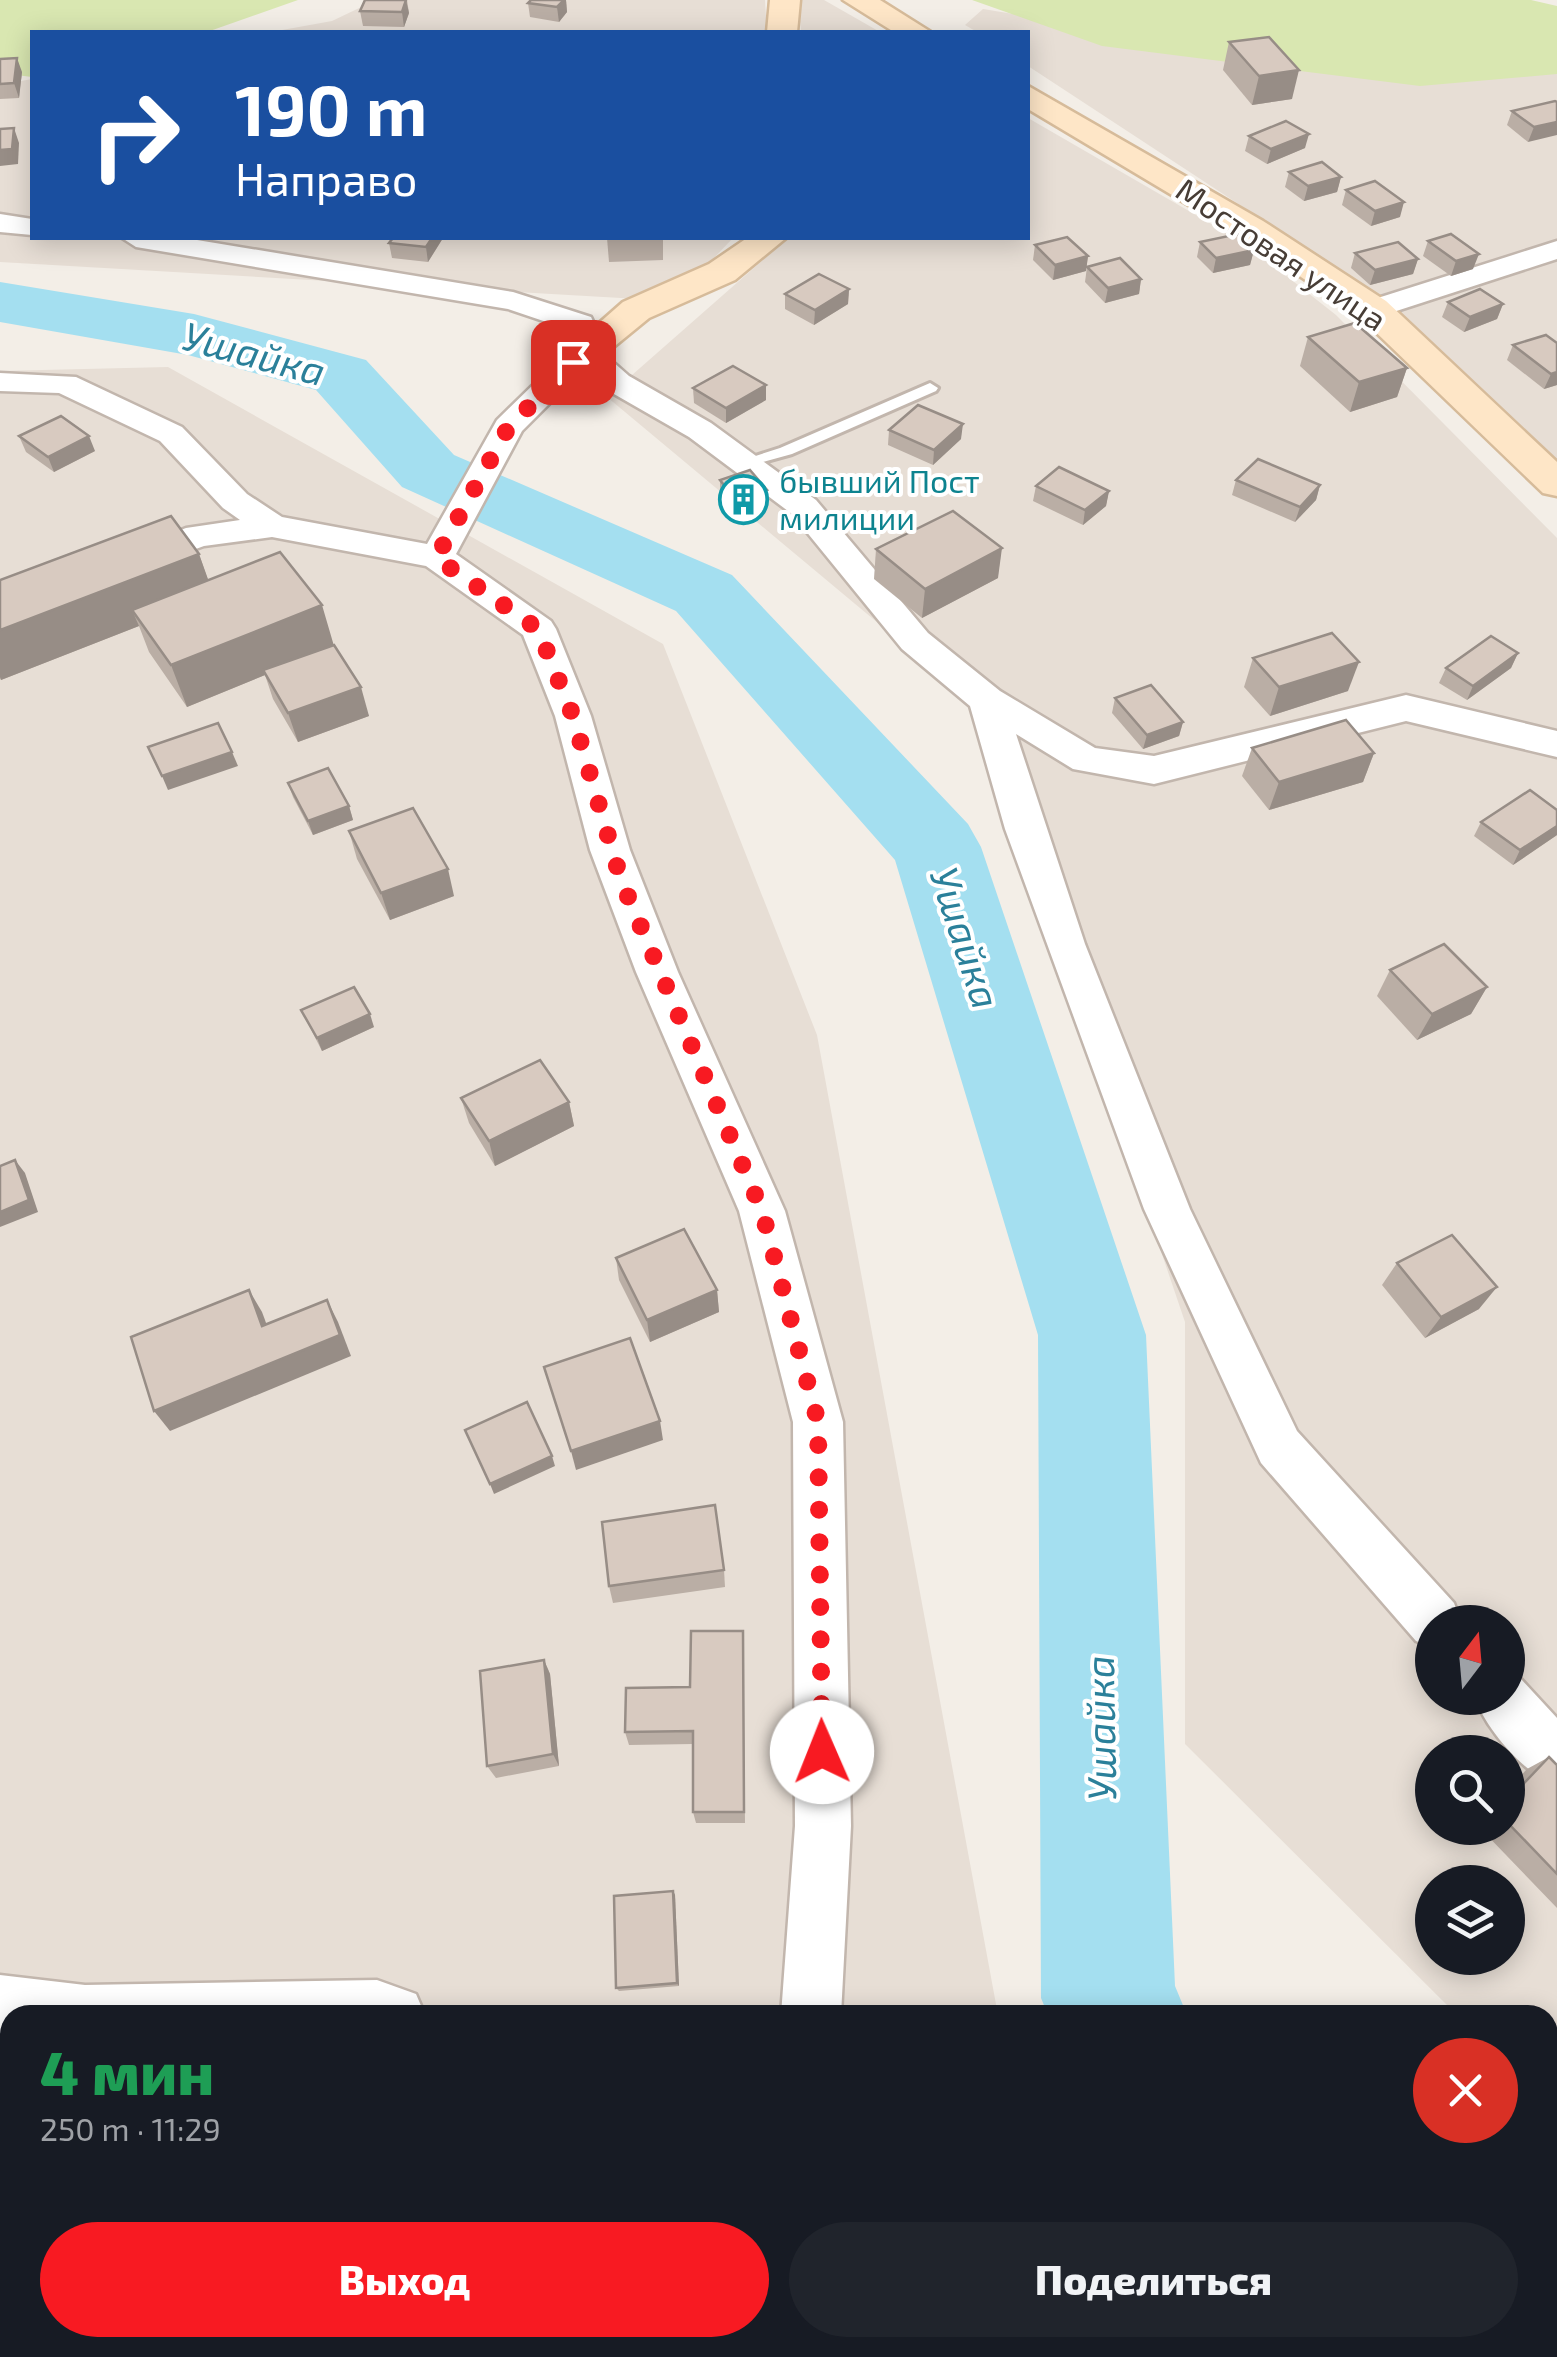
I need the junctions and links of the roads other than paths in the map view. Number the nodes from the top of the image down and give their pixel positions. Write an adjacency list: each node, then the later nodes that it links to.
1 (785, 0): 3 (street)
2 (858, 0): 4 (street)
3 (782, 30)
4 (912, 30)
5 (1030, 97): 11 (street, Мостовая улица)
6 (0, 223): 7 (street)
7 (30, 226)
8 (148, 240): 12 (street)
9 (766, 240): 12 (street)
10 (1557, 250): 11 (street)
11 (1373, 309): 16 (street, Мостовая улица)
12 (592, 346): 15 (street); 18 (street)
13 (0, 382): 17 (street)
14 (930, 388): 15 (lane)
15 (745, 462): 20 (street)
16 (1557, 484)
17 (272, 526): 18 (street); 19 (street)
18 (441, 550): 25 (street)
19 (108, 570)
20 (987, 700): 21 (street); 22 (street)
21 (1557, 744)
22 (1420, 1605)
23 (1517, 1715): 24 (street)
24 (1557, 1759)
25 (812, 2005)

